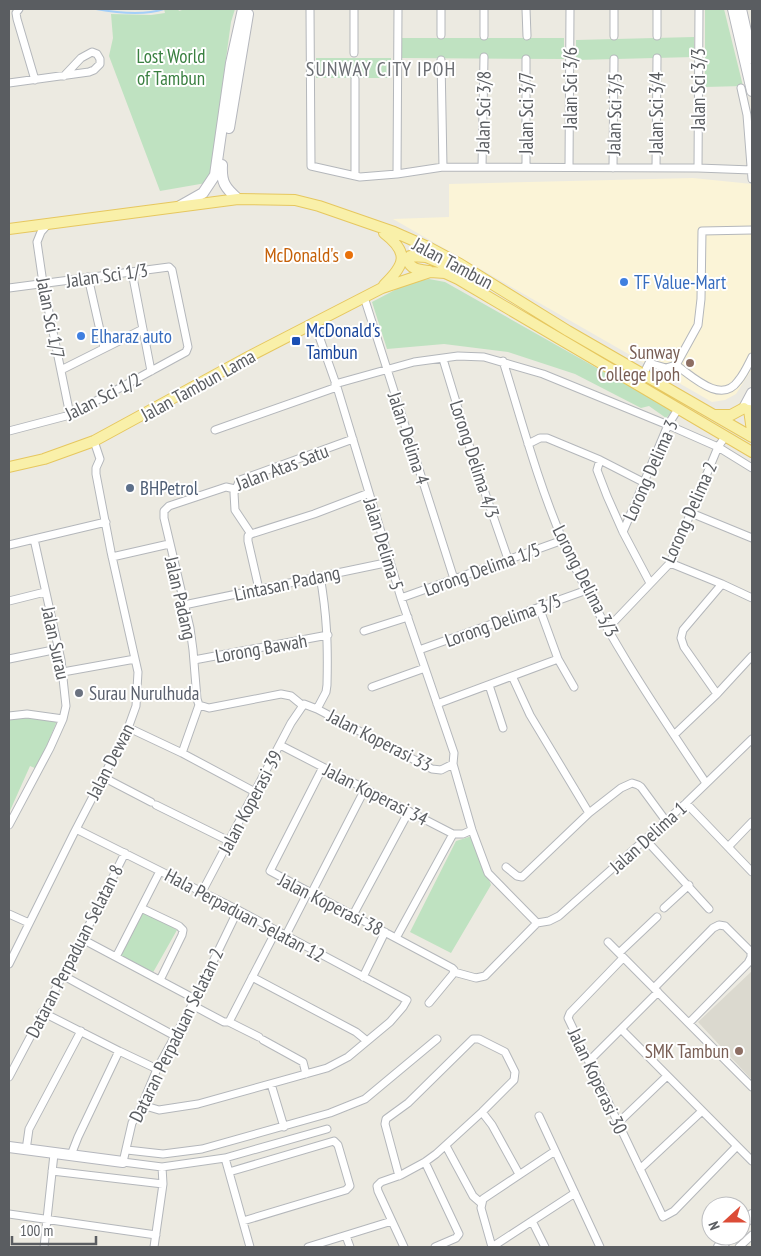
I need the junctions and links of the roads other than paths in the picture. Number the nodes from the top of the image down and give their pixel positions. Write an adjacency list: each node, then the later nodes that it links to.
1 (19, 9): 30 (street)
2 (243, 9): 46 (main road)
3 (249, 9): 45 (main road)
4 (310, 9): 43 (street)
5 (354, 9): 21 (street)
6 (398, 9): 42 (street)
7 (441, 9): 16 (street)
8 (484, 9): 17 (street)
9 (526, 9): 18 (street)
10 (570, 9): 37 (street, Jalan Sci 3/6)
11 (614, 9): 19 (street)
12 (657, 9): 20 (street)
13 (699, 9): 40 (street, Jalan Sci 3/3)
14 (733, 9): 33 (main road)
15 (741, 9): 24 (main road)
16 (441, 35)
17 (484, 36)
18 (527, 36)
19 (614, 36)
20 (657, 36)
21 (354, 53)
22 (484, 57): 35 (street, Jalan Sci 3/8)
23 (657, 58): 39 (street, Jalan Sci 3/4)
24 (752, 58)
25 (526, 59): 36 (street, Jalan Sci 3/7)
26 (614, 59): 38 (street, Jalan Sci 3/5)
27 (441, 60): 34 (street)
28 (64, 76): 28 (street); 30 (street)
29 (354, 79): 43 (street)
30 (35, 80): 31 (street)
31 (9, 83)
32 (741, 88): 41 (street)
33 (752, 91)
34 (442, 167): 35 (street); 42 (street)
35 (482, 167): 36 (street)
36 (526, 167): 37 (street)
37 (569, 168): 38 (street)
38 (613, 168): 39 (street)
39 (656, 168): 40 (street)
40 (698, 168): 41 (street)
41 (751, 170): 44 (street)
42 (398, 174): 43 (street)
43 (355, 176)
44 (752, 179)
45 (238, 199): 46 (main road, Jalan Tambun); 48 (main road, Jalan Tambun)
46 (180, 206): 47 (main road, Jalan Tambun)
47 (48, 224): 49 (main road, Jalan Tambun); 54 (street, Jalan Sci 1/7)
48 (377, 227): 56 (main road); 58 (main road, Jalan Tambun)
49 (9, 229)
50 (752, 230): 66 (street)
51 (132, 272): 53 (street, Jalan Sci 1/3); 60 (street); 61 (street, Jalan Sci 1/3)
52 (430, 272): 56 (main road); 58 (main road, Jalan Tambun); 74 (main road, Jalan Tambun)
53 (88, 277): 54 (street, Jalan Sci 1/3); 62 (street)
54 (43, 283): 55 (street, Jalan Sci 1/3); 68 (street, Jalan Sci 1/7)
55 (9, 288)
56 (382, 288): 57 (main road, Jalan Tambun Lama)
57 (362, 298): 59 (main road, Jalan Tambun Lama); 67 (street, Jalan Delima 4)
58 (528, 305): 70 (main road, Jalan Tambun)
59 (314, 322): 71 (street, Jalan Delima 5); 84 (main road, Jalan Tambun Lama)
60 (143, 329): 62 (street); 69 (street)
61 (187, 346): 69 (street, Jalan Sci 1/2)
62 (104, 348): 68 (street)
63 (752, 357): 66 (street)
64 (443, 359): 65 (street); 67 (street); 105 (street, Lorong Delima 4/3)
65 (503, 361): 77 (street); 85 (street, Lorong Delima 3/3)
66 (676, 365): 70 (street)
67 (387, 368): 71 (street); 109 (street, Jalan Delima 4)
68 (61, 370): 75 (street, Jalan Sci 1/7)
69 (151, 371): 75 (street, Jalan Sci 1/2)
70 (643, 375): 76 (main road, Jalan Tambun)
71 (336, 386): 78 (street); 83 (street, Jalan Delima 5)
72 (752, 393): 73 (main road)
73 (748, 408): 76 (main road); 79 (main road)
74 (678, 409): 77 (street, Lorong Delima 3); 81 (main road, Jalan Tambun)
75 (70, 415): 80 (street, Jalan Sci 1/2)
76 (714, 415): 82 (main road, Jalan Tambun)
77 (668, 425): 86 (street); 91 (street, Lorong Delima 3)
78 (215, 430)
79 (752, 430)
80 (9, 431)
81 (725, 436): 86 (street, Lorong Delima 2); 87 (main road, Jalan Tambun)
82 (752, 437)
83 (353, 439): 92 (street, Jalan Atas Satu); 93 (street, Jalan Delima 5)
84 (94, 441): 89 (main road, Jalan Tambun Lama); 96 (street, Jalan Dewan)
85 (528, 444): 88 (street); 101 (street, Lorong Delima 3/3)
86 (718, 447): 90 (street); 95 (street, Lorong Delima 2)
87 (752, 452)
88 (600, 460): 91 (street); 97 (street)
89 (9, 467)
90 (752, 468)
91 (644, 482): 97 (street, Lorong Delima 3)
92 (235, 489): 94 (street, Jalan Atas Satu); 98 (street)
93 (369, 493): 98 (street); 106 (street, Jalan Delima 5)
94 (182, 501): 103 (street, Jalan Padang)
95 (691, 513): 99 (street); 107 (street, Lorong Delima 2)
96 (106, 522): 100 (street); 104 (street, Jalan Dewan)
97 (623, 532): 110 (street)
98 (250, 534): 112 (street)
99 (752, 538)
100 (34, 539): 102 (street); 114 (street, Jalan Surau)
101 (563, 540): 105 (street, Lorong Delima 1/5); 113 (street, Lorong Delima 3/3)
102 (9, 544)
103 (169, 544): 104 (street); 118 (street, Jalan Padang)
104 (112, 557): 128 (street, Jalan Dewan)
105 (508, 559): 109 (street, Lorong Delima 1/5)
106 (390, 562): 108 (street, Lintasan Padang); 115 (street, Jalan Delima 5)
107 (670, 563): 110 (street, Lorong Delima 2); 111 (street)
108 (320, 576): 112 (street, Lintasan Padang); 123 (street)
109 (454, 579): 115 (street, Lorong Delima 1/5)
110 (650, 583): 121 (street, Lorong Delima 2)
111 (722, 584): 116 (street); 137 (street)
112 (259, 589): 118 (street, Lintasan Padang)
113 (587, 590): 119 (street, Lorong Delima 3/5); 121 (street, Lorong Delima 3/3)
114 (45, 592): 117 (street); 124 (street, Jalan Surau)
115 (401, 598): 120 (street, Jalan Delima 5)
116 (752, 598)
117 (9, 601)
118 (184, 605): 130 (street, Jalan Padang)
119 (539, 607): 125 (street, Lorong Delima 3/5); 129 (street)
120 (408, 617): 122 (street); 125 (street, Jalan Delima 5)
121 (608, 628): 146 (street, Lorong Delima 3/3)
122 (364, 630)
123 (328, 635): 130 (street, Lorong Bawah); 141 (street)
124 (58, 649): 127 (street); 132 (street, Jalan Surau)
125 (419, 650): 131 (street, Jalan Delima 5)
126 (752, 656): 137 (street)
127 (9, 659)
128 (135, 659): 132 (street); 144 (street, Jalan Dewan)
129 (558, 659): 133 (street); 136 (street)
130 (194, 660): 139 (street, Jalan Padang)
131 (425, 668): 135 (street); 138 (street, Jalan Delima 5)
132 (63, 672): 143 (street, Jalan Surau)
133 (512, 676): 134 (street); 158 (street)
134 (489, 685): 138 (street); 145 (street)
135 (372, 687)
136 (574, 688)
137 (717, 694): 146 (street)
138 (437, 704): 150 (street, Jalan Delima 5)
139 (199, 705): 140 (street, Jalan Koperasi 33); 149 (street)
140 (302, 705): 141 (street, Jalan Koperasi 33); 148 (street, Jalan Koperasi 39)
141 (317, 709): 150 (street, Jalan Koperasi 33)
142 (9, 716): 143 (street)
143 (63, 719): 161 (street, Jalan Surau)
144 (129, 728): 149 (street); 152 (street, Jalan Dewan)
145 (504, 728)
146 (674, 735): 153 (street, Lorong Delima 3/3)
147 (752, 739): 153 (street, Jalan Delima 1)
148 (280, 745): 151 (street, Jalan Koperasi 34); 155 (street, Jalan Koperasi 39)
149 (182, 754): 155 (street)
150 (453, 764): 163 (street, Jalan Koperasi 33)
151 (323, 767): 154 (street, Jalan Koperasi 34); 174 (street, Jalan Koperasi 38)
152 (103, 777): 162 (street, Jalan Dewan); 166 (street)
153 (706, 783): 156 (street, Jalan Delima 1)
154 (365, 789): 157 (street, Jalan Koperasi 34); 174 (street)
155 (255, 792): 166 (street, Jalan Koperasi 39)
156 (686, 803): 159 (street, Jalan Delima 1); 167 (street)
157 (409, 811): 164 (street, Jalan Koperasi 34); 180 (street)
158 (589, 813): 159 (street); 169 (street)
159 (666, 821): 165 (street, Jalan Delima 1)
160 (752, 822): 167 (street)
161 (9, 825)
162 (76, 829): 168 (street, Hala Perpaduan Selatan 12); 182 (street, Jalan Dewan)
163 (472, 830): 164 (street); 183 (street, Jalan Koperasi 33)
164 (453, 834): 187 (street)
165 (646, 840): 172 (street); 183 (street, Jalan Delima 1)
166 (229, 841): 173 (street, Jalan Koperasi 39)
167 (728, 847): 171 (street)
168 (125, 853): 170 (street, Hala Perpaduan Selatan 12); 188 (street, Dataran Perpaduan Selatan 8)
169 (506, 867)
170 (160, 870): 173 (street, Hala Perpaduan Selatan 12); 175 (street)
171 (752, 872)
172 (689, 885): 176 (street); 177 (street)
173 (202, 892): 178 (street, Hala Perpaduan Selatan 12)
174 (310, 893): 180 (street, Jalan Koperasi 38); 186 (street)
175 (141, 908): 191 (street); 197 (street)
176 (664, 908)
177 (710, 909)
178 (238, 910): 184 (street, Hala Perpaduan Selatan 12); 199 (street, Dataran Perpaduan Selatan 2)
179 (9, 914): 182 (street)
180 (353, 915): 185 (street, Jalan Koperasi 38)
181 (657, 917): 190 (street)
182 (29, 923): 192 (street, Jalan Dewan)
183 (537, 923): 193 (street)
184 (276, 931): 186 (street, Hala Perpaduan Selatan 12); 195 (street)
185 (385, 932): 187 (street, Jalan Koperasi 38); 196 (street)
186 (286, 936): 196 (street, Hala Perpaduan Selatan 12)
187 (396, 938): 193 (street, Jalan Koperasi 38)
188 (82, 940): 191 (street); 194 (street, Dataran Perpaduan Selatan 8)
189 (608, 942): 190 (street)
190 (621, 956): 198 (street); 210 (street, Jalan Koperasi 30)
191 (116, 958): 197 (street)
192 (9, 964)
193 (454, 972): 200 (street)
194 (62, 975): 201 (street, Dataran Perpaduan Selatan 8); 206 (street)
195 (252, 977): 202 (street); 208 (street)
196 (363, 977): 208 (street, Hala Perpaduan Selatan 12)
197 (160, 980): 199 (street)
198 (656, 990): 203 (street); 203 (street); 204 (street)
199 (193, 1002): 202 (street); 206 (street, Dataran Perpaduan Selatan 2)
200 (429, 1003)
201 (42, 1012): 205 (street); 214 (street, Dataran Perpaduan Selatan 8)
202 (229, 1022): 212 (street)
203 (690, 1023): 216 (street)
204 (621, 1029): 210 (street); 213 (street)
205 (81, 1031): 209 (street); 227 (street)
206 (175, 1036): 211 (street, Dataran Perpaduan Selatan 2)
207 (437, 1039): 222 (street)
208 (367, 1041): 212 (street)
209 (119, 1051): 211 (street); 231 (street)
210 (589, 1061): 221 (street, Jalan Koperasi 30)
211 (157, 1069): 217 (street, Dataran Perpaduan Selatan 2)
212 (306, 1074): 215 (street)
213 (667, 1076): 218 (street); 221 (street)
214 (9, 1077)
215 (271, 1084): 217 (street); 222 (street)
216 (752, 1087)
217 (142, 1105): 228 (street, Dataran Perpaduan Selatan 2)
218 (702, 1111): 225 (street); 237 (street)
219 (482, 1112): 224 (street); 240 (street); 241 (street)
220 (539, 1116): 229 (street)
221 (618, 1123): 237 (street, Jalan Koperasi 30)
222 (284, 1127): 228 (street)
223 (327, 1129): 232 (street)
224 (446, 1146): 235 (street); 244 (street)
225 (737, 1146): 233 (street); 237 (street, Jalan Koperasi 30)
226 (9, 1147): 227 (main road)
227 (26, 1150): 230 (main road)
228 (127, 1150): 234 (street, Dataran Perpaduan Selatan 2)
229 (555, 1150): 240 (street); 243 (street)
230 (54, 1154): 231 (main road); 238 (street)
231 (72, 1155): 234 (main road)
232 (225, 1158): 236 (street); 239 (street)
233 (752, 1161)
234 (123, 1162): 236 (street)
235 (425, 1162): 241 (street); 259 (street)
236 (162, 1167): 242 (street)
237 (640, 1169)
238 (52, 1171): 242 (street); 246 (street)
239 (229, 1172): 247 (street); 247 (street)
240 (519, 1174): 244 (street)
241 (398, 1176): 248 (street)
242 (162, 1184): 251 (street)
243 (575, 1193): 249 (street); 262 (street)
244 (483, 1200): 260 (street)
245 (9, 1214): 246 (street)
246 (48, 1219): 251 (street); 253 (street)
247 (243, 1221): 255 (street)
248 (392, 1221): 252 (street); 258 (street)
249 (532, 1221): 260 (street); 261 (street)
250 (752, 1235): 263 (street)
251 (156, 1236): 254 (street)
252 (346, 1236): 256 (street); 257 (street)
253 (44, 1247)
254 (154, 1247)
255 (250, 1247)
256 (308, 1247)
257 (350, 1247)
258 (404, 1247)
259 (434, 1247)
260 (492, 1247)
261 (545, 1247)
262 (600, 1247)
263 (739, 1247)

